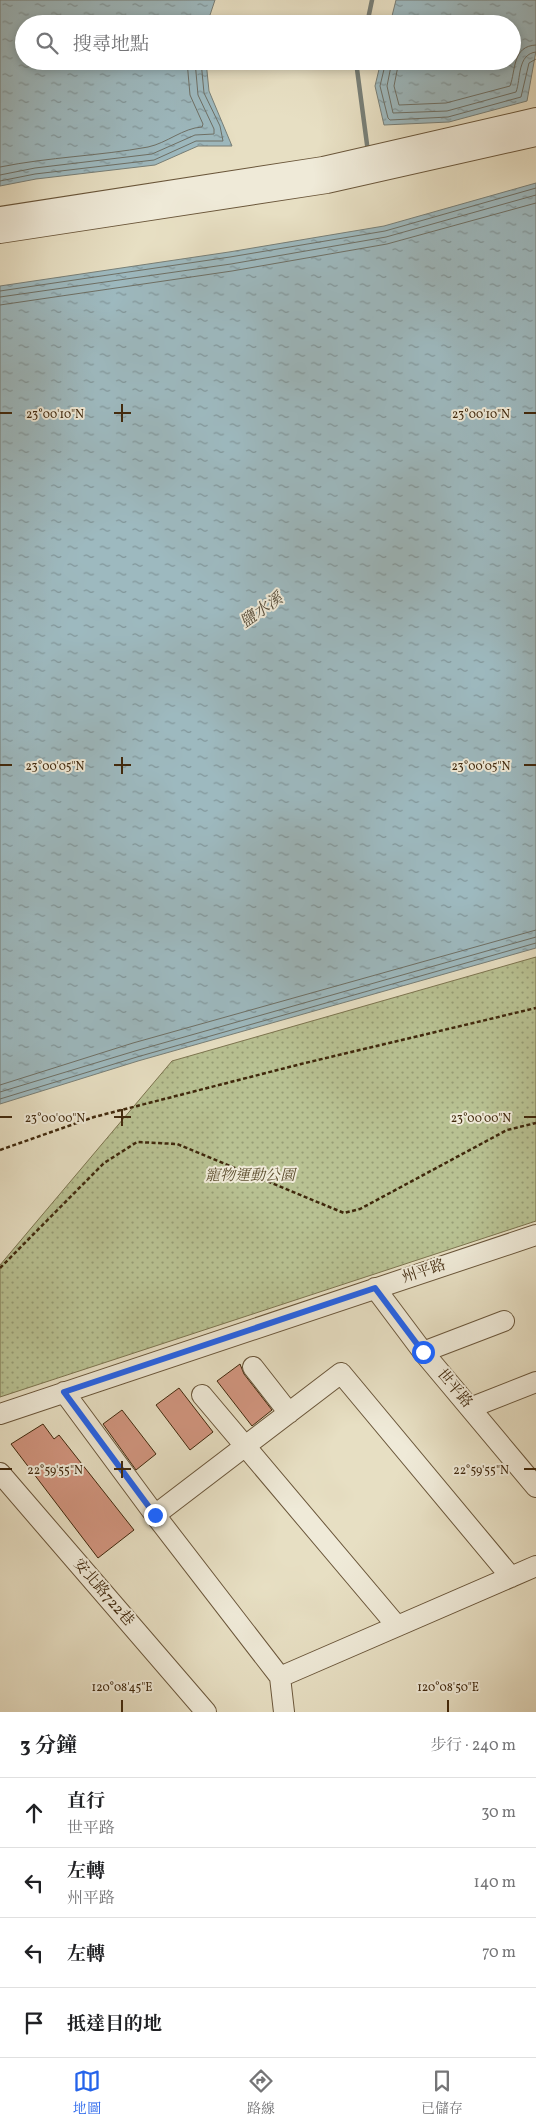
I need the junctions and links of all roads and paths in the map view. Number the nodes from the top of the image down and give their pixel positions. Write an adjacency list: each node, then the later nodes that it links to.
1 (536, 118): 3 (street)
2 (536, 136): 4 (street)
3 (0, 217)
4 (0, 233)
5 (536, 1008): 7 (path)
6 (536, 1123): 9 (path)
7 (0, 1150)
8 (536, 1235): 10 (street, 州平路)
9 (0, 1268)
10 (375, 1288): 12 (street, 世平路); 15 (street, 州平路)
11 (504, 1321): 12 (street)
12 (423, 1352): 17 (street, 世平路)
13 (253, 1366): 18 (street)
14 (536, 1382): 17 (street)
15 (64, 1392): 19 (street, 州平路); 23 (street)
16 (202, 1395): 20 (street)
17 (470, 1408): 22 (street, 世平路)
18 (289, 1413): 20 (street); 25 (street)
19 (0, 1414)
20 (245, 1446): 23 (street); 26 (street)
21 (0, 1473): 28 (street, 安北路722巷)
22 (536, 1487)
23 (155, 1515): 27 (street)
24 (536, 1566): 25 (street)
25 (511, 1577): 26 (street)
26 (396, 1626): 27 (street)
27 (280, 1677): 29 (street)
28 (206, 1712)
29 (284, 1712)

